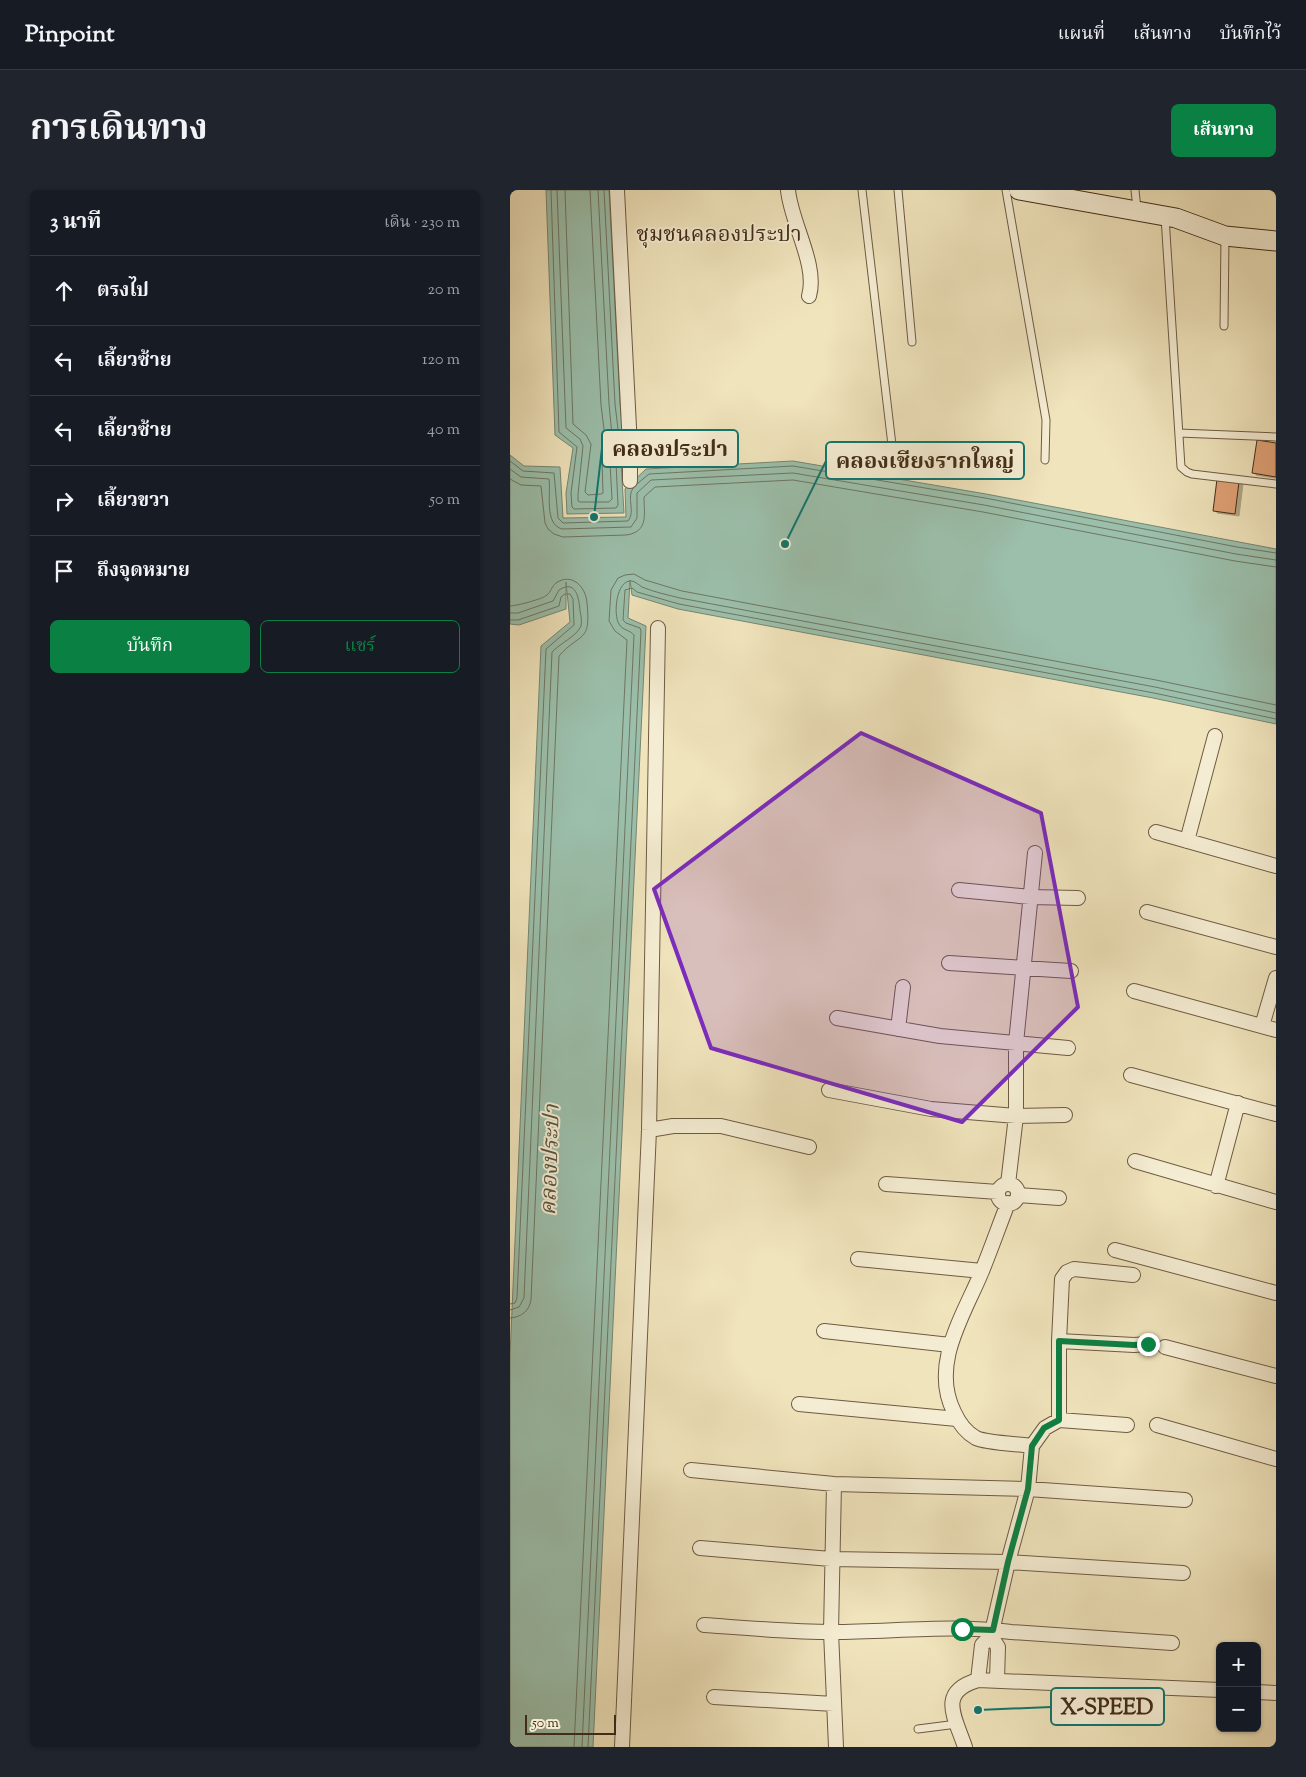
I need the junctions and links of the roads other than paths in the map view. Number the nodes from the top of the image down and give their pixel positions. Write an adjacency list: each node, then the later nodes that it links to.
1 (617, 190): 19 (street)
2 (788, 190): 12 (street)
3 (862, 190): 18 (lane)
4 (898, 190): 14 (lane)
5 (1006, 190): 17 (lane)
6 (1019, 190): 8 (street)
7 (1135, 190): 8 (lane)
8 (1137, 212): 9 (street)
9 (1165, 216): 10 (street); 15 (lane)
10 (1225, 236): 11 (street); 13 (lane)
11 (1276, 241)
12 (809, 296)
13 (1224, 326)
14 (912, 342)
15 (1178, 433): 16 (lane); 20 (lane)
16 (1276, 437)
17 (1045, 460)
18 (894, 462)
19 (630, 480)
20 (1276, 484)
21 (658, 628): 50 (street)
22 (1215, 736): 24 (street)
23 (1156, 832): 24 (street)
24 (1187, 841): 26 (street)
25 (1035, 853): 28 (street)
26 (1276, 866)
27 (959, 890): 28 (street)
28 (1030, 897): 29 (street); 33 (street)
29 (1078, 898)
30 (1146, 912): 31 (street)
31 (1276, 947)
32 (949, 963): 33 (street)
33 (1024, 968): 34 (street); 42 (street)
34 (1071, 971)
35 (1276, 978): 39 (street)
36 (903, 987): 40 (street)
37 (1134, 991): 39 (street)
38 (837, 1018): 40 (street)
39 (1262, 1026): 41 (street)
40 (898, 1029): 42 (street)
41 (1276, 1030)
42 (1016, 1044): 43 (street); 49 (street)
43 (1068, 1048)
44 (1131, 1075): 46 (street)
45 (829, 1090): 49 (street)
46 (1238, 1103): 47 (street); 54 (street)
47 (1276, 1114)
48 (1065, 1115): 49 (street)
49 (1016, 1116): 55 (street)
50 (649, 1130): 51 (street); 98 (street)
51 (809, 1147)
52 (1134, 1161): 54 (street)
53 (886, 1184): 55 (street)
54 (1216, 1186): 58 (street)
55 (1003, 1188): 57 (street)
56 (1059, 1198): 57 (street)
57 (1013, 1199): 61 (street)
58 (1276, 1202)
59 (1114, 1250): 63 (street)
60 (858, 1259): 61 (street)
61 (982, 1271): 67 (street)
62 (1133, 1275): 65 (street)
63 (1276, 1293)
64 (824, 1331): 67 (street)
65 (1059, 1341): 66 (street); 72 (street)
66 (1148, 1344)
67 (950, 1345): 71 (street)
68 (1165, 1347): 69 (street)
69 (1276, 1376)
70 (799, 1404): 71 (street)
71 (957, 1419): 75 (street)
72 (1059, 1420): 73 (street); 75 (street)
73 (1127, 1425)
74 (1157, 1425): 76 (street)
75 (1032, 1446): 79 (street)
76 (1276, 1460)
77 (691, 1470): 78 (street)
78 (834, 1484): 79 (street); 82 (street)
79 (1028, 1489): 80 (street); 83 (street)
80 (1185, 1500)
81 (700, 1548): 82 (street)
82 (832, 1559): 83 (street); 86 (street)
83 (1008, 1562): 84 (street); 87 (street)
84 (1182, 1573)
85 (704, 1625): 86 (street)
86 (831, 1632): 87 (street); 95 (street)
87 (992, 1633): 88 (street); 89 (street); 90 (street)
88 (1172, 1643)
89 (978, 1680): 90 (street); 96 (street)
90 (997, 1680): 91 (street)
91 (1216, 1690)
92 (1261, 1692): 93 (street)
93 (1276, 1693)
94 (714, 1697): 95 (street)
95 (834, 1704): 99 (street)
96 (958, 1724): 97 (lane); 100 (street)
97 (918, 1729)
98 (622, 1747)
99 (836, 1747)
100 (965, 1747)

